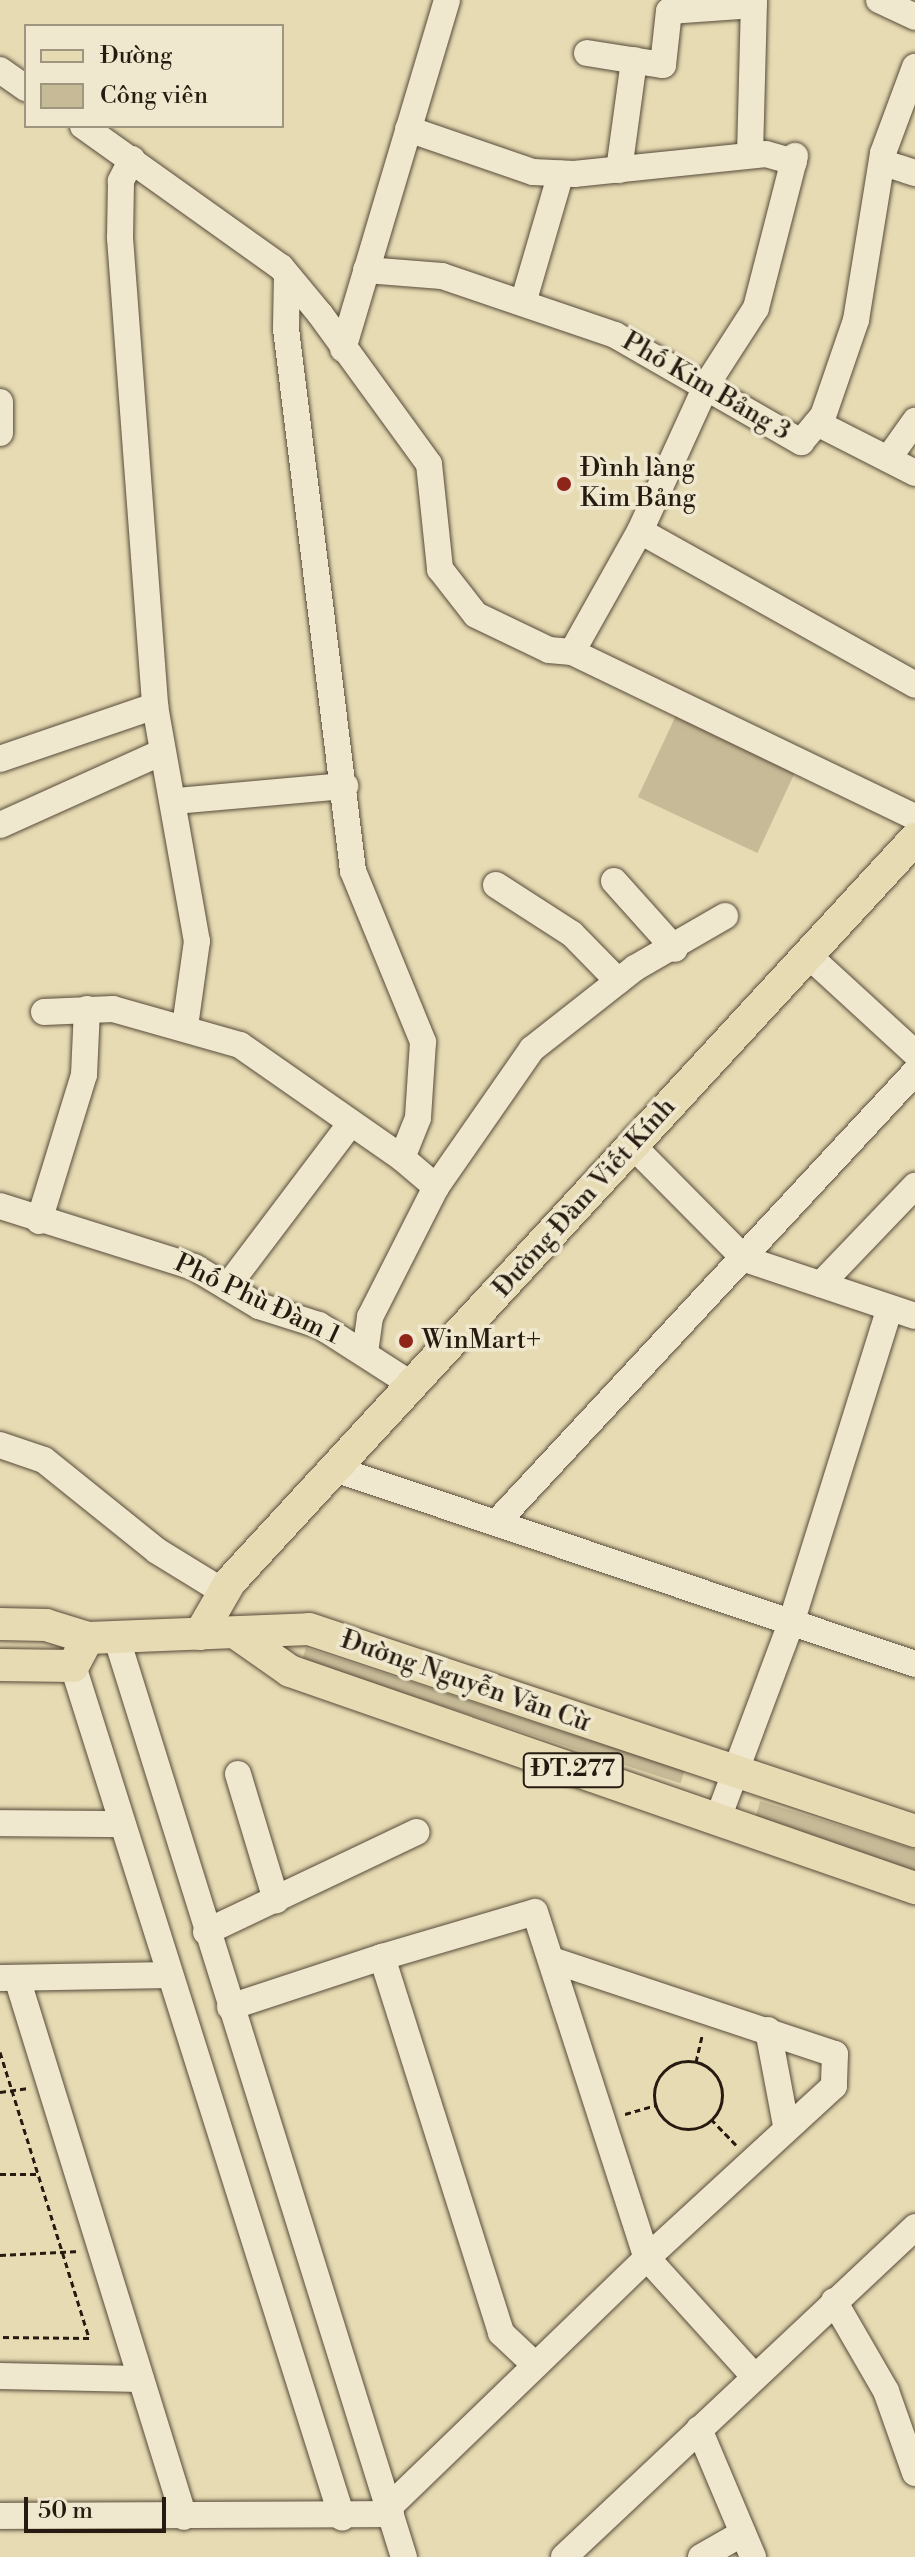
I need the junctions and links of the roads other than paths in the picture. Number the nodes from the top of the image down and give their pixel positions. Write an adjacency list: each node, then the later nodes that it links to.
1 (447, 0): 11 (street)
2 (879, 0): 4 (street)
3 (754, 2): 6 (street); 12 (street)
4 (915, 17)
5 (587, 53): 6 (street)
6 (634, 60): 15 (street)
7 (915, 67): 14 (street, Phố Kim Bảng 3)
8 (0, 70): 9 (street)
9 (24, 87)
10 (86, 128): 13 (street)
11 (408, 129): 16 (street); 18 (street)
12 (750, 155): 15 (street); 22 (street)
13 (132, 159): 19 (street); 32 (street)
14 (884, 163): 17 (street); 25 (street, Phố Kim Bảng 3)
15 (619, 170): 16 (street)
16 (561, 173): 20 (street)
17 (915, 173)
18 (366, 270): 20 (street, Phố Kim Bảng 3); 21 (street)
19 (287, 275): 21 (street); 35 (street)
20 (523, 303): 22 (street, Phố Kim Bảng 3)
21 (343, 349): 30 (street)
22 (707, 384): 25 (street, Phố Kim Bảng 3); 29 (street)
23 (0, 402): 26 (street)
24 (915, 421): 27 (street)
25 (817, 423): 27 (street)
26 (0, 433)
27 (888, 459): 28 (street)
28 (915, 473)
29 (640, 531): 30 (street); 31 (street)
30 (572, 652): 37 (street)
31 (915, 685)
32 (155, 706): 33 (street); 34 (street)
33 (160, 753): 36 (street); 38 (street)
34 (0, 759)
35 (345, 786): 36 (street); 53 (street)
36 (176, 801): 48 (street)
37 (915, 817)
38 (0, 825)
39 (915, 839): 44 (main road, Đường Đàm Viết Kính)
40 (614, 881): 43 (street)
41 (496, 885): 45 (street)
42 (725, 916): 43 (street)
43 (675, 949): 45 (street)
44 (809, 956): 49 (street); 52 (main road, Đường Đàm Viết Kính)
45 (618, 981): 55 (street)
46 (87, 1009): 47 (street); 48 (street); 57 (street)
47 (44, 1012)
48 (185, 1026): 51 (street)
49 (915, 1053)
50 (915, 1072): 58 (street)
51 (348, 1127): 53 (street); 60 (street)
52 (632, 1145): 58 (street); 63 (main road, Đường Đàm Viết Kính)
53 (402, 1158): 55 (street)
54 (915, 1186): 59 (street)
55 (436, 1187): 62 (street)
56 (0, 1206): 57 (street, Phố Phù Đàm 1)
57 (39, 1221): 60 (street, Phố Phù Đàm 1)
58 (745, 1259): 59 (street); 66 (street)
59 (821, 1284): 61 (street)
60 (227, 1287): 62 (street, Phố Phù Đàm 1)
61 (903, 1312): 68 (street)
62 (365, 1352): 63 (street, Phố Phù Đàm 1)
63 (414, 1386): 65 (main road, Đường Đàm Viết Kính)
64 (0, 1445): 67 (street)
65 (335, 1469): 66 (street); 67 (main road, Đường Đàm Viết Kính)
66 (497, 1522): 68 (street)
67 (224, 1592): 70 (main road, Đường Đàm Viết Kính)
68 (792, 1620): 73 (street); 76 (street)
69 (0, 1624): 72 (main road, Đường Nguyễn Văn Cừ / ĐT.277)
70 (200, 1634): 71 (main road, Đường Nguyễn Văn Cừ / ĐT.277); 72 (main road, Đường Nguyễn Văn Cừ / ĐT.277)
71 (240, 1636): 76 (main road, Đường Nguyễn Văn Cừ / ĐT.277); 77 (main road, Đường Nguyễn Văn Cừ / ĐT.277)
72 (93, 1647): 74 (main road, Đường Nguyễn Văn Cừ / ĐT.277); 79 (street); 84 (street)
73 (915, 1664)
74 (0, 1665)
75 (238, 1774): 83 (street)
76 (733, 1774): 77 (street); 80 (main road, Đường Nguyễn Văn Cừ / ĐT.277)
77 (717, 1821): 82 (main road, Đường Nguyễn Văn Cừ / ĐT.277)
78 (0, 1823): 79 (street)
79 (122, 1824): 87 (street)
80 (915, 1831)
81 (417, 1832): 83 (street)
82 (915, 1888)
83 (276, 1900): 84 (street)
84 (206, 1932): 89 (street)
85 (382, 1957): 86 (street); 89 (street); 95 (street)
86 (555, 1961): 90 (street); 93 (street)
87 (170, 1975): 88 (street); 104 (street)
88 (8, 1978): 98 (street)
89 (230, 2007): 101 (street)
90 (768, 2030): 91 (street); 91 (street)
91 (786, 2125): 93 (street)
92 (915, 2227): 94 (street)
93 (647, 2258): 95 (street); 97 (street)
94 (834, 2301): 97 (street); 100 (street)
95 (533, 2363): 101 (street)
96 (0, 2376): 98 (street)
97 (754, 2376): 99 (street)
98 (141, 2379): 103 (street)
99 (699, 2429): 105 (street); 107 (street)
100 (915, 2473)
101 (390, 2511): 104 (street); 106 (street)
102 (0, 2516): 103 (street)
103 (184, 2517): 104 (street)
104 (342, 2517)
105 (748, 2545): 108 (street)
106 (404, 2557)
107 (564, 2557)
108 (701, 2557)

